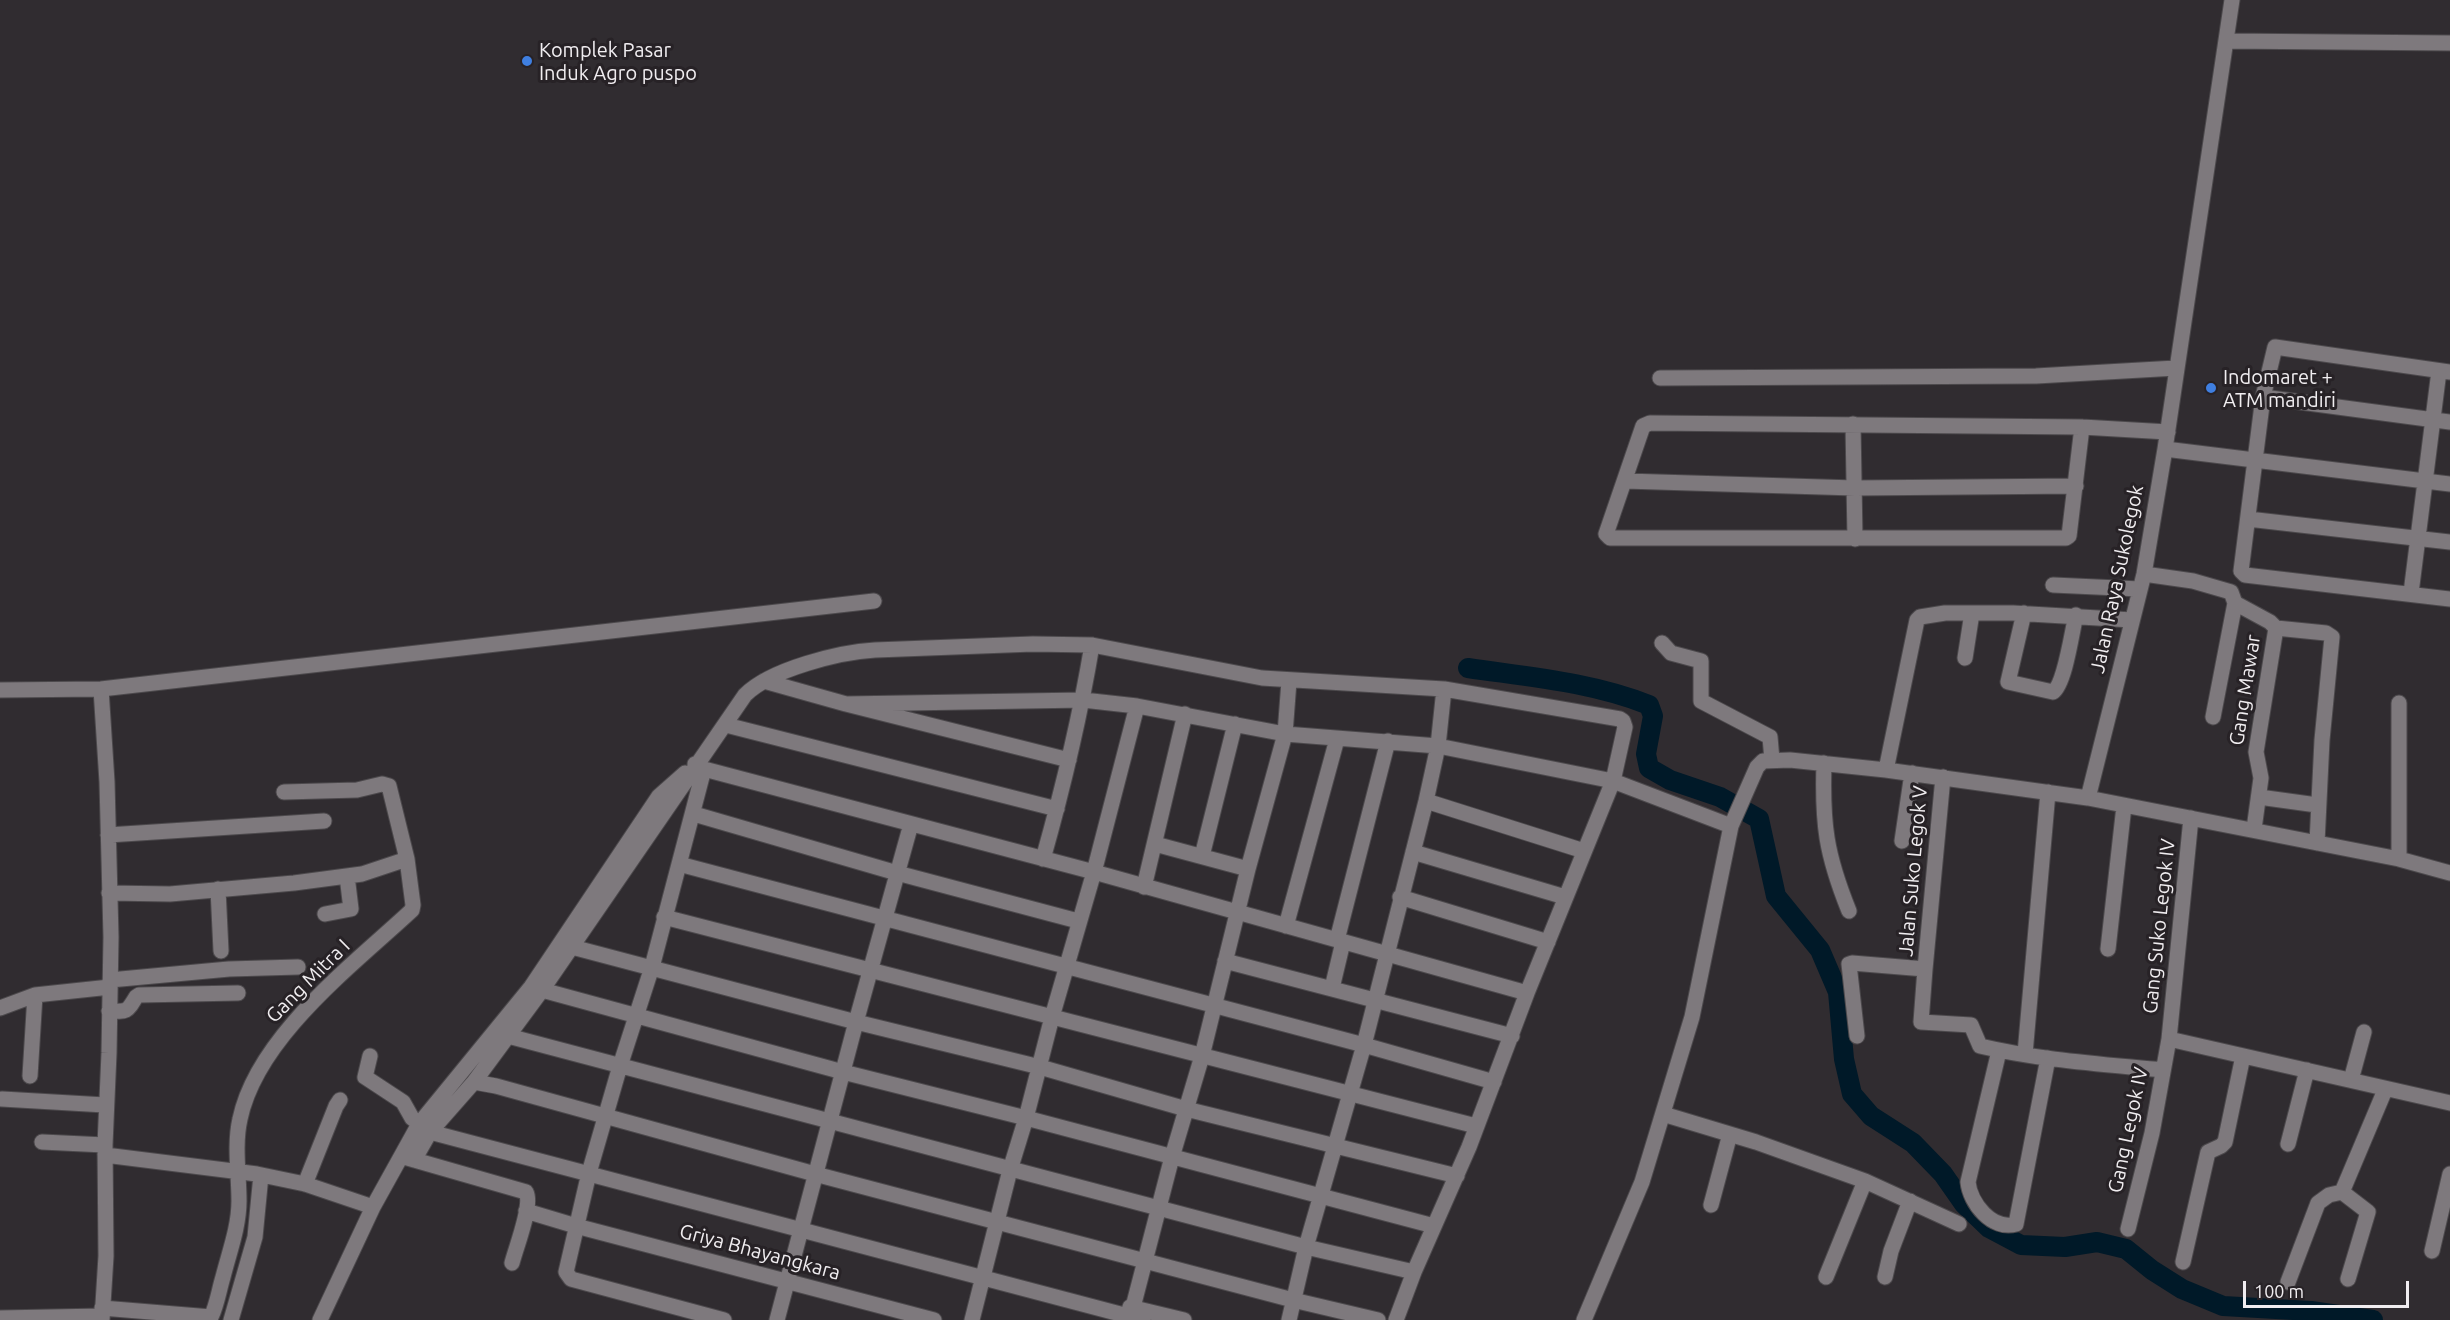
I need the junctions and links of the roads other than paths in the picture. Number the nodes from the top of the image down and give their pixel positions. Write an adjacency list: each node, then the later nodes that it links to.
1 (2232, 0): 2 (street, Jalan Raya Sukolegok)
2 (2226, 41): 3 (street); 4 (street, Jalan Raya Sukolegok)
3 (2450, 43)
4 (2176, 368): 6 (street); 12 (street, Jalan Raya Sukolegok)
5 (2444, 371): 7 (street); 8 (street)
6 (1660, 378)
7 (2263, 397): 8 (street); 14 (street)
8 (2432, 421): 9 (street); 16 (street)
9 (2450, 423)
10 (1853, 424): 11 (street); 15 (street); 19 (street)
11 (2082, 427): 12 (street); 18 (street)
12 (2168, 432): 13 (street, Jalan Raya Sukolegok)
13 (2165, 448): 14 (street); 24 (street, Jalan Raya Sukolegok)
14 (2254, 460): 16 (street); 20 (street)
15 (1625, 481): 19 (street); 22 (street)
16 (2424, 481): 17 (street); 21 (street)
17 (2450, 484)
18 (2076, 486): 19 (street); 22 (street)
19 (1855, 488): 22 (street)
20 (2248, 519): 21 (street); 26 (street)
21 (2418, 537): 23 (street); 26 (street)
22 (1855, 540)
23 (2450, 542)
24 (2142, 581): 25 (street); 29 (street); 33 (street, Jalan Raya Sukolegok)
25 (2053, 585)
26 (2411, 593): 27 (street)
27 (2450, 598)
28 (874, 601): 40 (street)
29 (2235, 603): 34 (street); 48 (street)
30 (1972, 613): 31 (street); 37 (street); 59 (street)
31 (2024, 613): 32 (street); 32 (street)
32 (2076, 615): 33 (street)
33 (2132, 620): 66 (street, Jalan Raya Sukolegok)
34 (2276, 628): 65 (street, Gang Mawar); 68 (street)
35 (1662, 643): 55 (street)
36 (1092, 645): 38 (street); 39 (street); 43 (street)
37 (1965, 658)
38 (764, 681): 45 (street); 50 (street)
39 (1289, 681): 41 (street); 51 (street)
40 (101, 689): 42 (street); 77 (street)
41 (1444, 689): 54 (street); 62 (street)
42 (0, 690)
43 (1083, 700): 45 (street); 46 (street); 56 (street)
44 (2399, 703): 86 (street)
45 (846, 704): 56 (street)
46 (1137, 706): 47 (street); 89 (street)
47 (1185, 714): 49 (street); 80 (street)
48 (2213, 717)
49 (1235, 724): 51 (street); 83 (street)
50 (726, 725): 58 (street); 70 (street)
51 (1285, 734): 52 (street); 88 (street)
52 (1337, 739): 53 (street); 104 (street)
53 (1388, 741): 54 (street); 105 (street)
54 (1438, 746): 62 (street); 67 (street)
55 (1772, 759): 57 (street); 73 (street)
56 (1069, 760): 70 (street)
57 (1824, 763): 59 (street); 98 (street)
58 (699, 765): 71 (street); 75 (street); 107 (street); 118 (street)
59 (1886, 770): 60 (street)
60 (1912, 773): 61 (street); 78 (street)
61 (1943, 777): 64 (street); 115 (street, Jalan Suko Legok V)
62 (1613, 781): 73 (street); 81 (street)
63 (284, 792): 84 (street)
64 (2048, 792): 66 (street); 137 (street)
65 (2259, 797): 68 (street); 76 (street, Gang Mawar)
66 (2088, 798): 69 (street)
67 (1426, 801): 81 (street); 82 (street)
68 (2318, 805): 79 (street)
69 (2124, 806): 72 (street); 108 (street)
70 (1057, 809): 85 (street)
71 (694, 814): 87 (street); 90 (street)
72 (2191, 818): 76 (street); 134 (street, Gang Suko Legok IV)
73 (1734, 819): 158 (street)
74 (324, 821): 77 (street)
75 (911, 824): 85 (street); 90 (street)
76 (2254, 829): 79 (street)
77 (108, 835): 95 (street)
78 (1902, 841)
79 (2317, 843): 86 (street)
80 (1155, 844): 83 (street); 93 (street)
81 (1584, 851): 97 (street)
82 (1413, 852): 96 (street); 97 (street)
83 (1202, 856): 88 (street)
84 (407, 859): 92 (street); 173 (street, Gang Mitra I)
85 (1043, 859): 89 (street)
86 (2399, 859): 91 (street)
87 (679, 864): 101 (street); 102 (street)
88 (1248, 869): 99 (street)
89 (1094, 872): 93 (street); 103 (street)
90 (897, 873): 102 (street); 103 (street)
91 (2450, 873)
92 (347, 876): 94 (street); 100 (street)
93 (1144, 887): 99 (street)
94 (218, 889): 95 (street); 109 (street)
95 (109, 893): 117 (street)
96 (1400, 897): 106 (street); 110 (street)
97 (1565, 897): 106 (street)
98 (1849, 911)
99 (1238, 913): 104 (street); 111 (street)
100 (325, 914)
101 (664, 917): 114 (street); 116 (street)
102 (884, 920): 112 (street); 116 (street)
103 (1078, 921): 112 (street)
104 (1286, 926): 105 (street)
105 (1340, 941): 110 (street); 119 (street)
106 (1548, 942): 121 (street)
107 (572, 946): 114 (street); 118 (street)
108 (2108, 949)
109 (221, 951)
110 (1387, 954): 121 (street); 123 (street)
111 (1225, 961): 119 (street); 124 (street)
112 (1067, 966): 124 (street); 128 (street)
113 (298, 967): 117 (street)
114 (652, 967): 127 (street); 129 (street)
115 (1925, 969): 133 (street, Jalan Suko Legok V); 136 (street, Jalan Suko Legok V)
116 (870, 971): 128 (street); 129 (street)
117 (110, 983): 122 (street); 126 (street)
118 (536, 988): 127 (street); 131 (street); 162 (street)
119 (1332, 988): 123 (street)
120 (238, 993): 126 (street)
121 (1527, 993): 132 (street)
122 (35, 995): 125 (street); 147 (street)
123 (1375, 1001): 132 (street); 135 (street)
124 (1214, 1006): 135 (street); 139 (street)
125 (0, 1008)
126 (109, 1011): 156 (street)
127 (637, 1017): 142 (street); 146 (street)
128 (1052, 1017): 139 (street); 143 (street)
129 (856, 1022): 143 (street); 146 (street)
130 (2364, 1032): 148 (street)
131 (508, 1036): 142 (street); 149 (street)
132 (1512, 1036): 150 (street)
133 (1857, 1036)
134 (2169, 1039): 140 (street); 144 (street, Gang Legok IV)
135 (1364, 1045): 150 (street); 152 (street)
136 (1999, 1051): 137 (street); 141 (street)
137 (2025, 1054): 141 (street)
138 (370, 1056): 162 (street)
139 (1202, 1056): 152 (street); 157 (street)
140 (2243, 1056): 145 (street); 196 (street)
141 (2048, 1058): 144 (street)
142 (620, 1066): 159 (street); 161 (street)
143 (1040, 1067): 157 (street); 160 (street)
144 (2162, 1070): 192 (street, Gang Legok IV)
145 (2307, 1070): 148 (street); 166 (street)
146 (843, 1072): 160 (street); 161 (street)
147 (30, 1076)
148 (2351, 1080): 151 (street)
149 (474, 1082): 159 (street); 162 (street)
150 (1494, 1082): 163 (street)
151 (2385, 1090): 155 (street); 180 (street)
152 (1349, 1095): 163 (street); 167 (street)
153 (2, 1099): 156 (street)
154 (340, 1100): 179 (street)
155 (2450, 1103)
156 (105, 1105): 168 (street)
157 (1186, 1109): 167 (street); 169 (street)
158 (1663, 1114): 164 (street); 219 (street)
159 (605, 1117): 171 (street); 174 (street)
160 (1026, 1118): 169 (street); 172 (street)
161 (829, 1122): 172 (street); 174 (street)
162 (429, 1126): 170 (street); 171 (street)
163 (1476, 1126): 177 (street)
164 (1730, 1134): 178 (street); 183 (street)
165 (42, 1142): 168 (street)
166 (2288, 1144)
167 (1336, 1146): 177 (street); 181 (street)
168 (105, 1150): 173 (street); 206 (street)
169 (1172, 1157): 181 (street); 185 (street)
170 (407, 1158): 184 (street); 186 (street)
171 (591, 1168): 189 (street); 190 (street)
172 (1010, 1170): 185 (street); 187 (street)
173 (238, 1171): 176 (street); 206 (street, Gang Mitra I)
174 (815, 1174): 187 (street); 190 (street)
175 (2450, 1174): 194 (street)
176 (259, 1175): 179 (street); 209 (street)
177 (1457, 1176): 191 (street)
178 (1864, 1181): 182 (street); 200 (street)
179 (304, 1184): 184 (street)
180 (2342, 1192): 202 (street); 204 (street)
181 (1320, 1196): 191 (street); 193 (street)
182 (1910, 1201): 188 (street); 201 (street)
183 (1711, 1205)
184 (373, 1207): 210 (street)
185 (1159, 1208): 193 (street); 195 (street)
186 (526, 1211): 189 (street, Griya Bhayangkara); 197 (street)
187 (997, 1221): 195 (street); 198 (street)
188 (1959, 1224)
189 (576, 1226): 203 (street, Griya Bhayangkara); 211 (street)
190 (803, 1226): 198 (street); 203 (street)
191 (1434, 1226): 199 (street)
192 (2128, 1229)
193 (1306, 1247): 199 (street); 205 (street)
194 (2432, 1251)
195 (1146, 1260): 205 (street); 207 (street)
196 (2183, 1262)
197 (512, 1263)
198 (983, 1272): 207 (street); 214 (street)
199 (1414, 1272): 218 (street)
200 (1826, 1277)
201 (1885, 1277)
202 (2348, 1280)
203 (787, 1281): 212 (street); 213 (street, Griya Bhayangkara)
204 (2288, 1282)
205 (1293, 1300): 216 (street); 217 (street)
206 (102, 1315): 208 (street)
207 (1134, 1316): 215 (street)
208 (0, 1318)
209 (231, 1320)
210 (320, 1320)
211 (724, 1320)
212 (777, 1320)
213 (934, 1320)
214 (972, 1320)
215 (1184, 1320)
216 (1289, 1320)
217 (1378, 1320)
218 (1396, 1320)
219 (1584, 1320)

